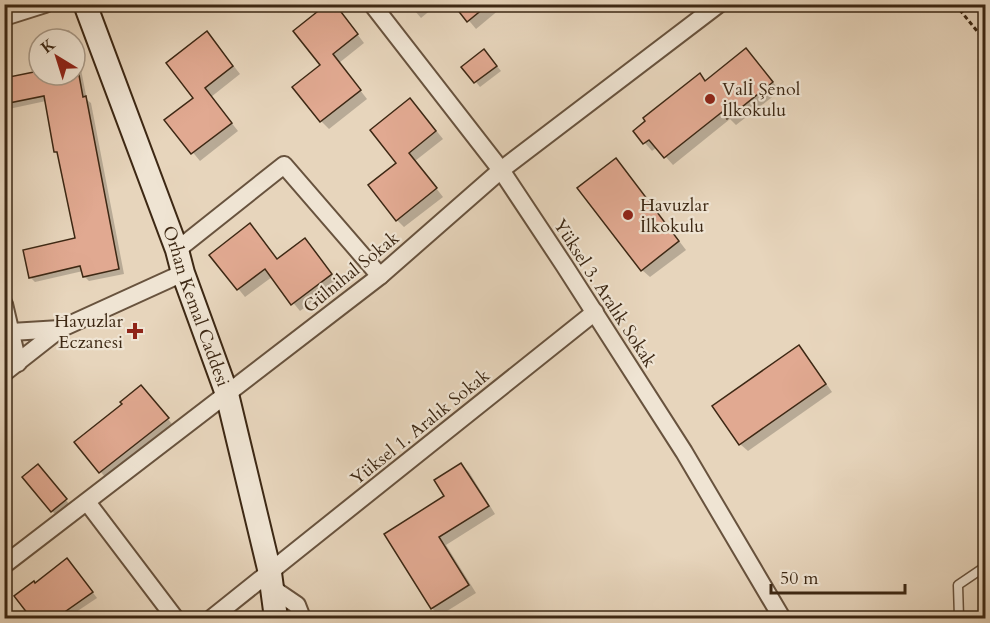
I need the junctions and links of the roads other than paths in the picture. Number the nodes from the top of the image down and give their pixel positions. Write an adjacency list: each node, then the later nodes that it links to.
1 (45, 4): 5 (street)
2 (372, 4): 6 (street, Yüksel 3. Aralık Sokak)
3 (719, 4): 6 (street, Gülnihal Sokak)
4 (89, 6): 7 (street, Orhan Kemal Caddesi)
5 (4, 17)
6 (501, 170): 9 (street, Gülnihal Sokak); 11 (street, Yüksel 3. Aralık Sokak)
7 (177, 250): 8 (street, Orhan Kemal Caddesi); 9 (street)
8 (183, 273): 12 (street); 15 (street, Orhan Kemal Caddesi)
9 (380, 276): 15 (street, Gülnihal Sokak)
10 (4, 304): 13 (street)
11 (595, 312): 19 (street, Yüksel 1. Aralık Sokak); 24 (street, Yüksel 3. Aralık Sokak)
12 (60, 329): 13 (street); 14 (street)
13 (8, 334): 14 (street)
14 (11, 368)
15 (227, 393): 16 (street, Gülnihal Sokak); 19 (street, Orhan Kemal Caddesi)
16 (87, 501): 17 (street, Gülnihal Sokak); 21 (street)
17 (4, 565)
18 (986, 566): 25 (lane)
19 (271, 580): 20 (street, Yüksel 1. Aralık Sokak); 22 (street, Orhan Kemal Caddesi); 23 (street)
20 (219, 615)
21 (175, 618)
22 (276, 618)
23 (302, 618)
24 (782, 618)
25 (959, 618)

